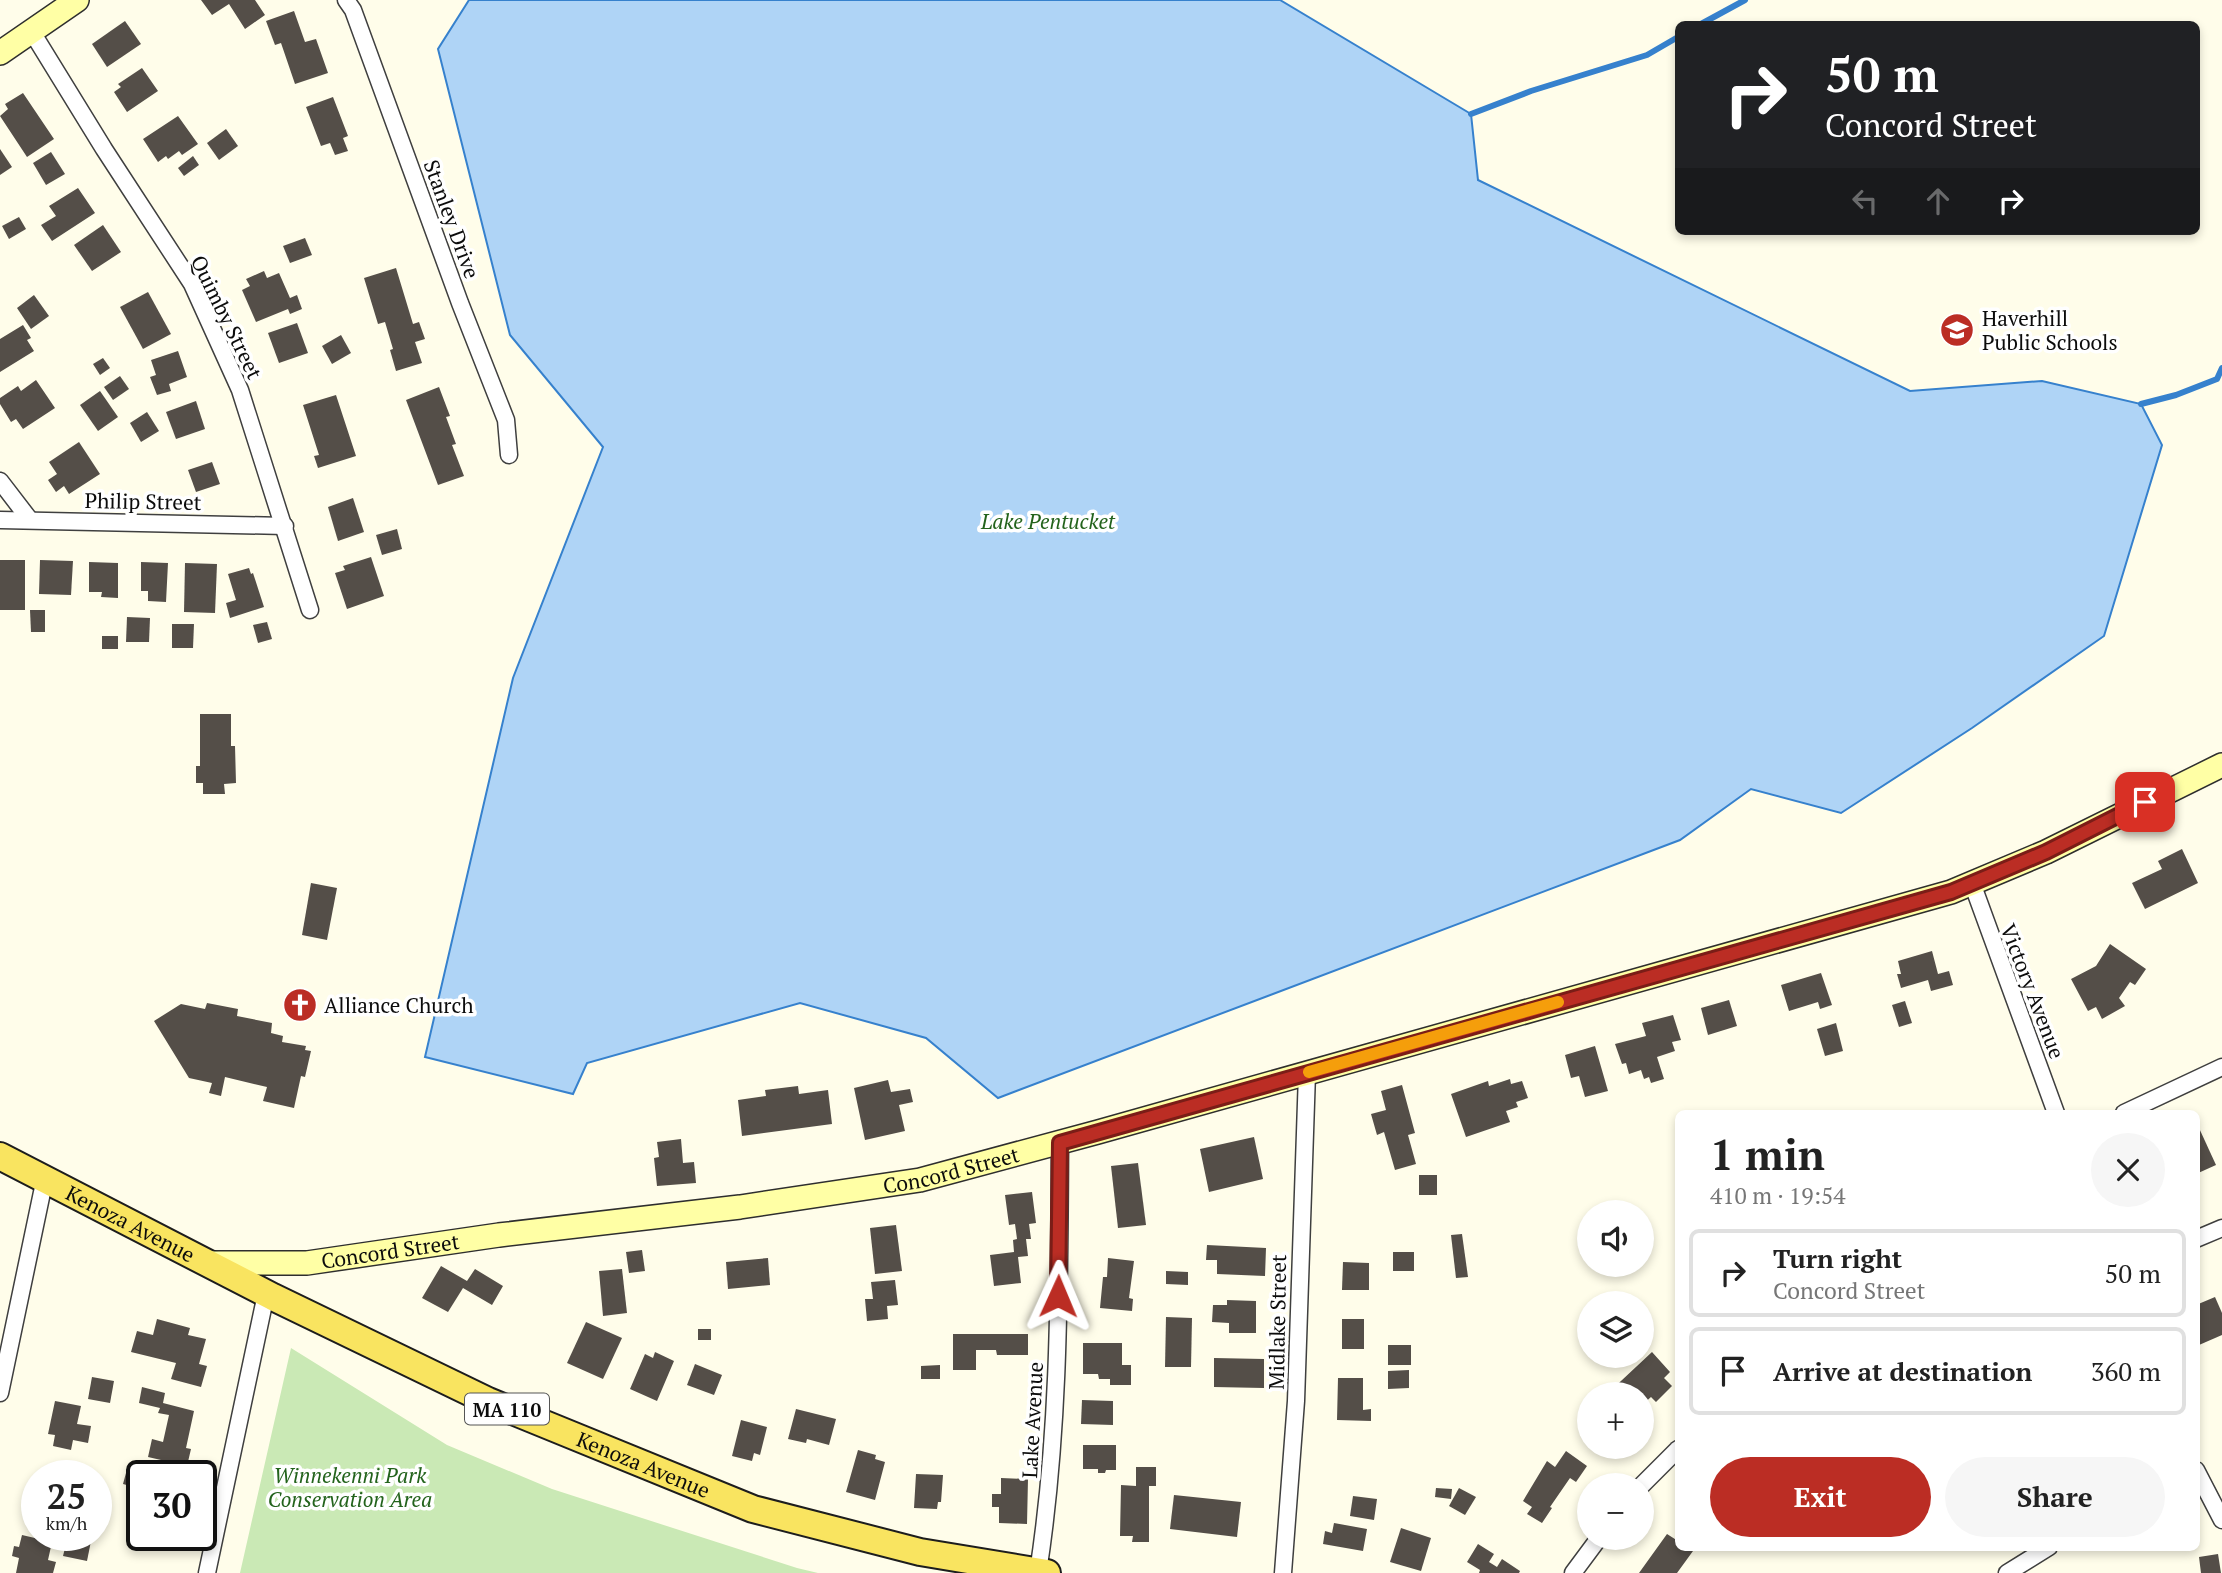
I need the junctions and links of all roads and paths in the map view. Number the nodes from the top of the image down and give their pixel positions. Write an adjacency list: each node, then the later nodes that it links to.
1 (78, 0): 3 (main road)
2 (346, 0): 5 (street, Stanley Drive)
3 (32, 32): 4 (main road); 9 (street, Quimby Street)
4 (0, 53)
5 (509, 455)
6 (0, 481): 8 (street)
7 (0, 520): 8 (street, Philip Street)
8 (30, 520): 9 (street, Philip Street)
9 (285, 526): 10 (street, Quimby Street)
10 (310, 610)
11 (2222, 765): 12 (main road, Concord Street)
12 (1972, 883): 14 (main road, Concord Street); 15 (street, Victory Avenue)
13 (2222, 1067): 16 (street)
14 (1307, 1073): 17 (main road, Concord Street); 33 (street, Midlake Street)
15 (2055, 1110)
16 (2130, 1110)
17 (1060, 1143): 22 (main road, Concord Street); 31 (street, Lake Avenue)
18 (0, 1156): 19 (main road, Kenoza Avenue / MA 110)
19 (45, 1178): 22 (main road, Kenoza Avenue / MA 110); 24 (street)
20 (2222, 1228): 21 (street)
21 (2200, 1237)
22 (207, 1263): 23 (main road, Kenoza Avenue / MA 110)
23 (266, 1294): 31 (main road, Kenoza Avenue / MA 110); 32 (street)
24 (0, 1393)
25 (1675, 1453): 26 (street)
26 (1654, 1473)
27 (2200, 1478): 28 (street)
28 (2222, 1520)
29 (1590, 1550): 34 (street)
30 (2043, 1551): 35 (street)
31 (1043, 1572)
32 (207, 1573)
33 (1283, 1573)
34 (1573, 1573)
35 (2007, 1573)

